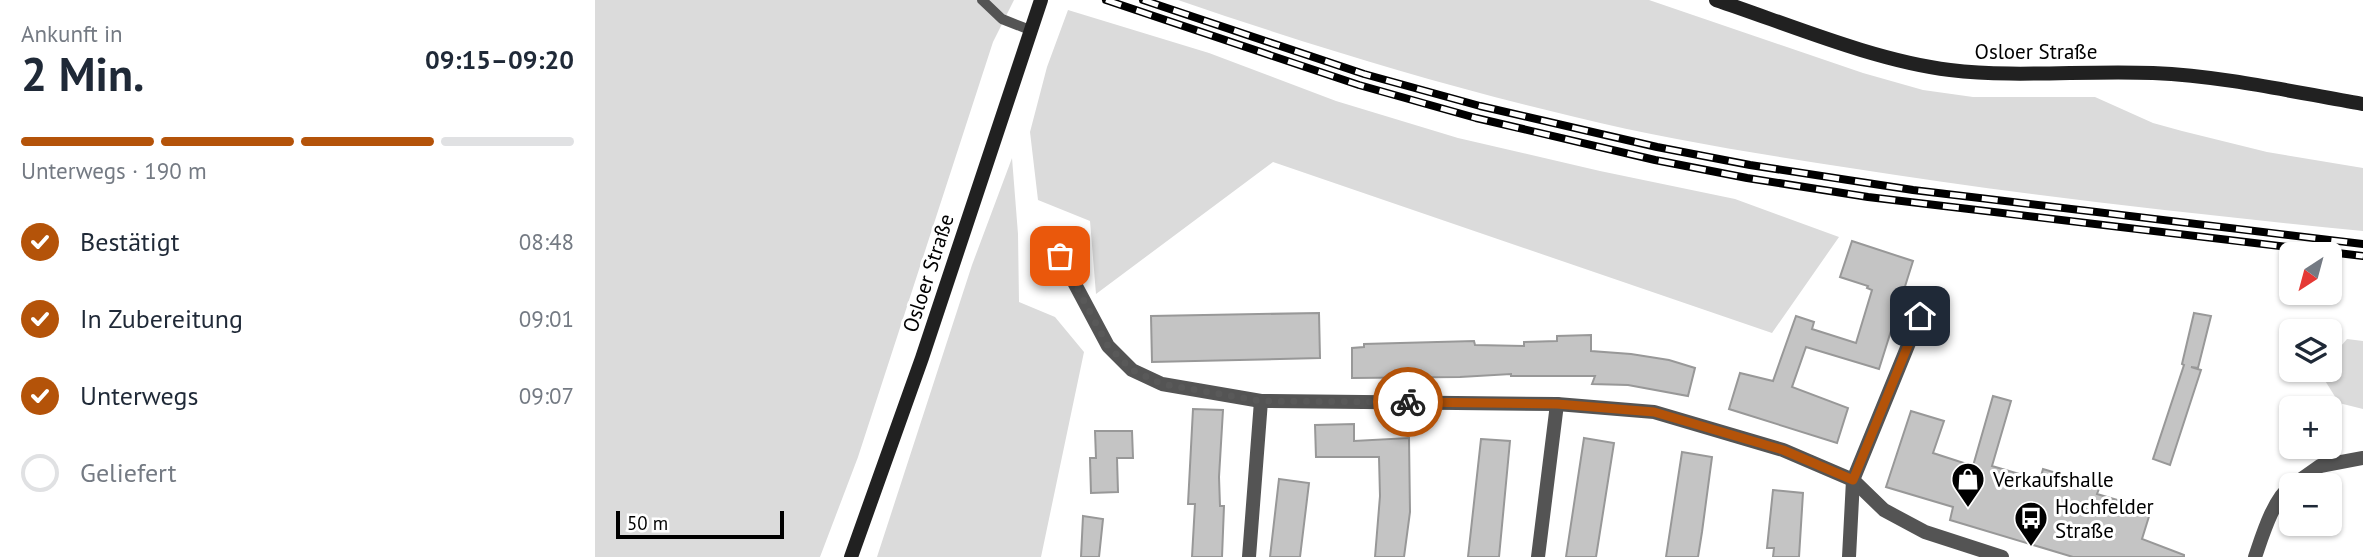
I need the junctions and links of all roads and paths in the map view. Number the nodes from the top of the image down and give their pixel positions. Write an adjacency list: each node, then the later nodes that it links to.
1 (982, 0): 4 (lane)
2 (1041, 0): 4 (main road, Osloer Straße)
3 (1716, 0): 5 (main road, Osloer Straße)
4 (1030, 30): 14 (main road, Osloer Straße)
5 (2363, 104)
6 (1060, 256): 8 (street)
7 (1920, 316): 12 (street)
8 (1261, 401): 9 (street); 15 (street)
9 (1557, 404): 12 (street); 16 (street)
10 (2363, 458): 11 (street)
11 (2311, 473)
12 (1853, 480): 17 (street); 18 (street)
13 (2279, 499): 19 (street)
14 (851, 557)
15 (1249, 557)
16 (1538, 557)
17 (1849, 557)
18 (2002, 557)
19 (2255, 557)

